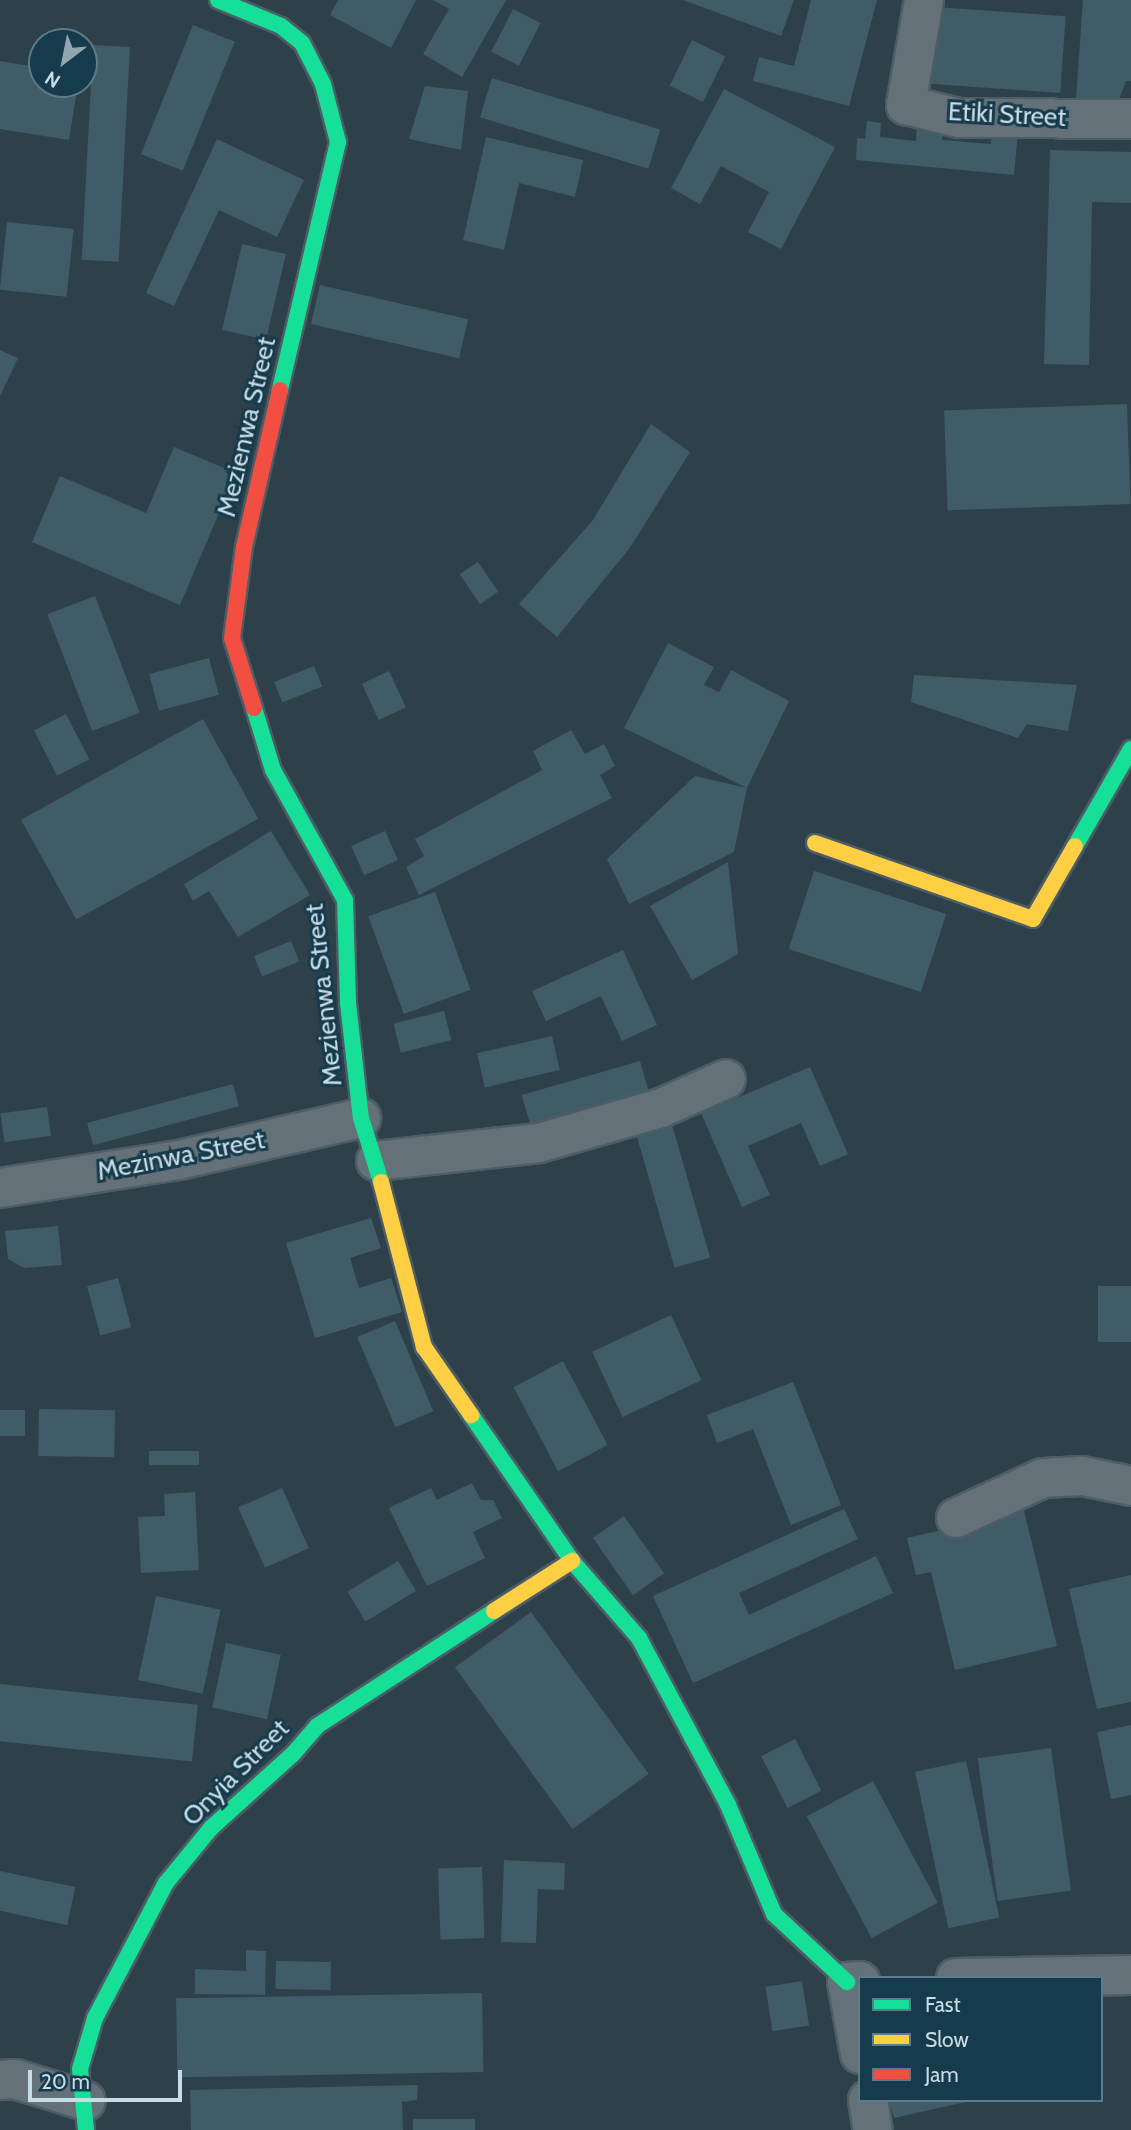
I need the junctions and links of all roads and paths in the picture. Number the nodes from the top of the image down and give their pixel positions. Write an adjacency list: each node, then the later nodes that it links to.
1 (218, 0): 7 (street, Mezienwa Street)
2 (924, 0): 3 (street, Etiki Street)
3 (1131, 119)
4 (1131, 749): 5 (street)
5 (815, 843)
6 (726, 1079): 8 (street)
7 (361, 1118): 8 (street, Mezienwa Street); 9 (street, Mezinwa Street)
8 (376, 1161): 12 (street, Mezienwa Street)
9 (0, 1188)
10 (1131, 1486): 11 (street)
11 (956, 1518)
12 (572, 1561): 15 (street, Mezienwa Street); 19 (street, Onyia Street)
13 (1131, 1975): 14 (street)
14 (1073, 1976)
15 (853, 1982): 16 (street)
16 (858, 2033)
17 (0, 2080): 19 (street)
18 (868, 2102): 20 (street)
19 (86, 2115)
20 (873, 2130)

